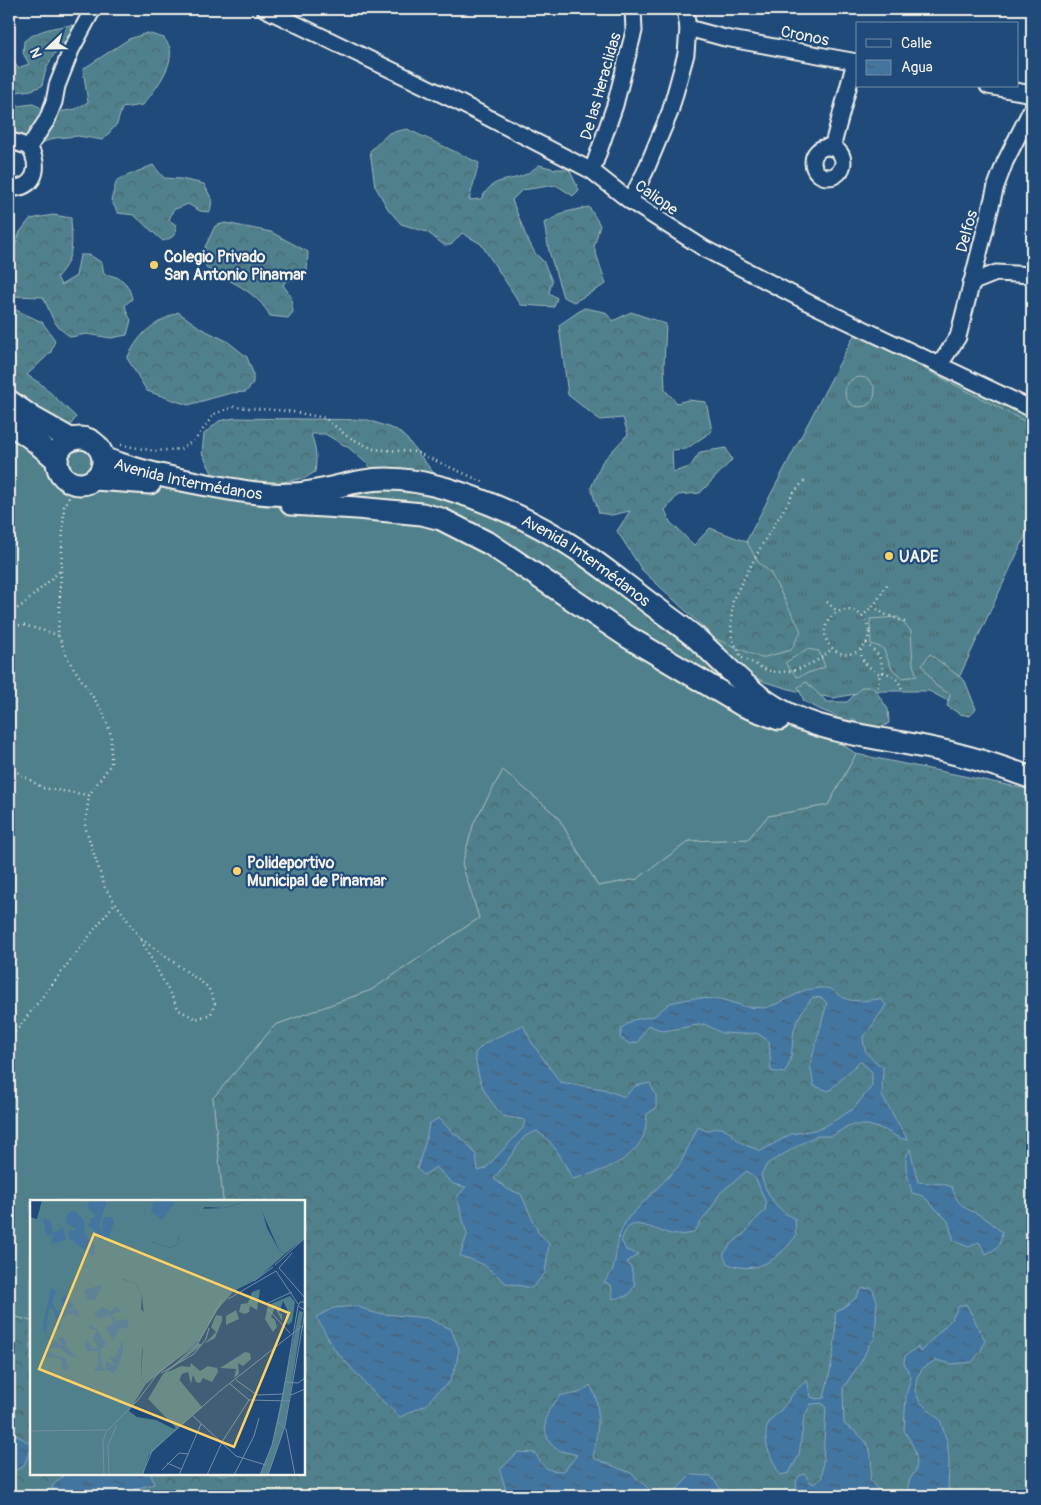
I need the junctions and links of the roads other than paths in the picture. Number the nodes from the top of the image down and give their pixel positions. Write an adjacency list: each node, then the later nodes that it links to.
1 (93, 9): 11 (street)
2 (265, 9): 13 (street, Caliope)
3 (632, 9): 13 (street, De las Heraclidas)
4 (685, 9): 5 (street)
5 (688, 28): 6 (street, Cronos); 15 (street)
6 (856, 62): 12 (street)
7 (999, 88): 8 (street)
8 (1032, 94)
9 (1032, 108): 16 (street, Delfos)
10 (9, 142): 11 (street)
11 (29, 147): 14 (street)
12 (832, 148)
13 (592, 171): 15 (street, Caliope)
14 (9, 188)
15 (630, 201): 20 (street, Caliope)
16 (980, 248): 17 (street); 19 (street, Delfos)
17 (1009, 273): 18 (street); 19 (street)
18 (1032, 275)
19 (971, 283): 20 (street, Delfos)
20 (940, 364): 22 (street, Caliope)
21 (9, 401): 24 (main road)
22 (1032, 409)
23 (9, 422): 26 (main road)
24 (72, 440): 25 (main road); 26 (main road)
25 (103, 458): 27 (main road); 28 (main road, Avenida Intermédanos)
26 (57, 460): 27 (main road)
27 (86, 482): 29 (main road, Avenida Intermédanos)
28 (1032, 778)
29 (1032, 783)

